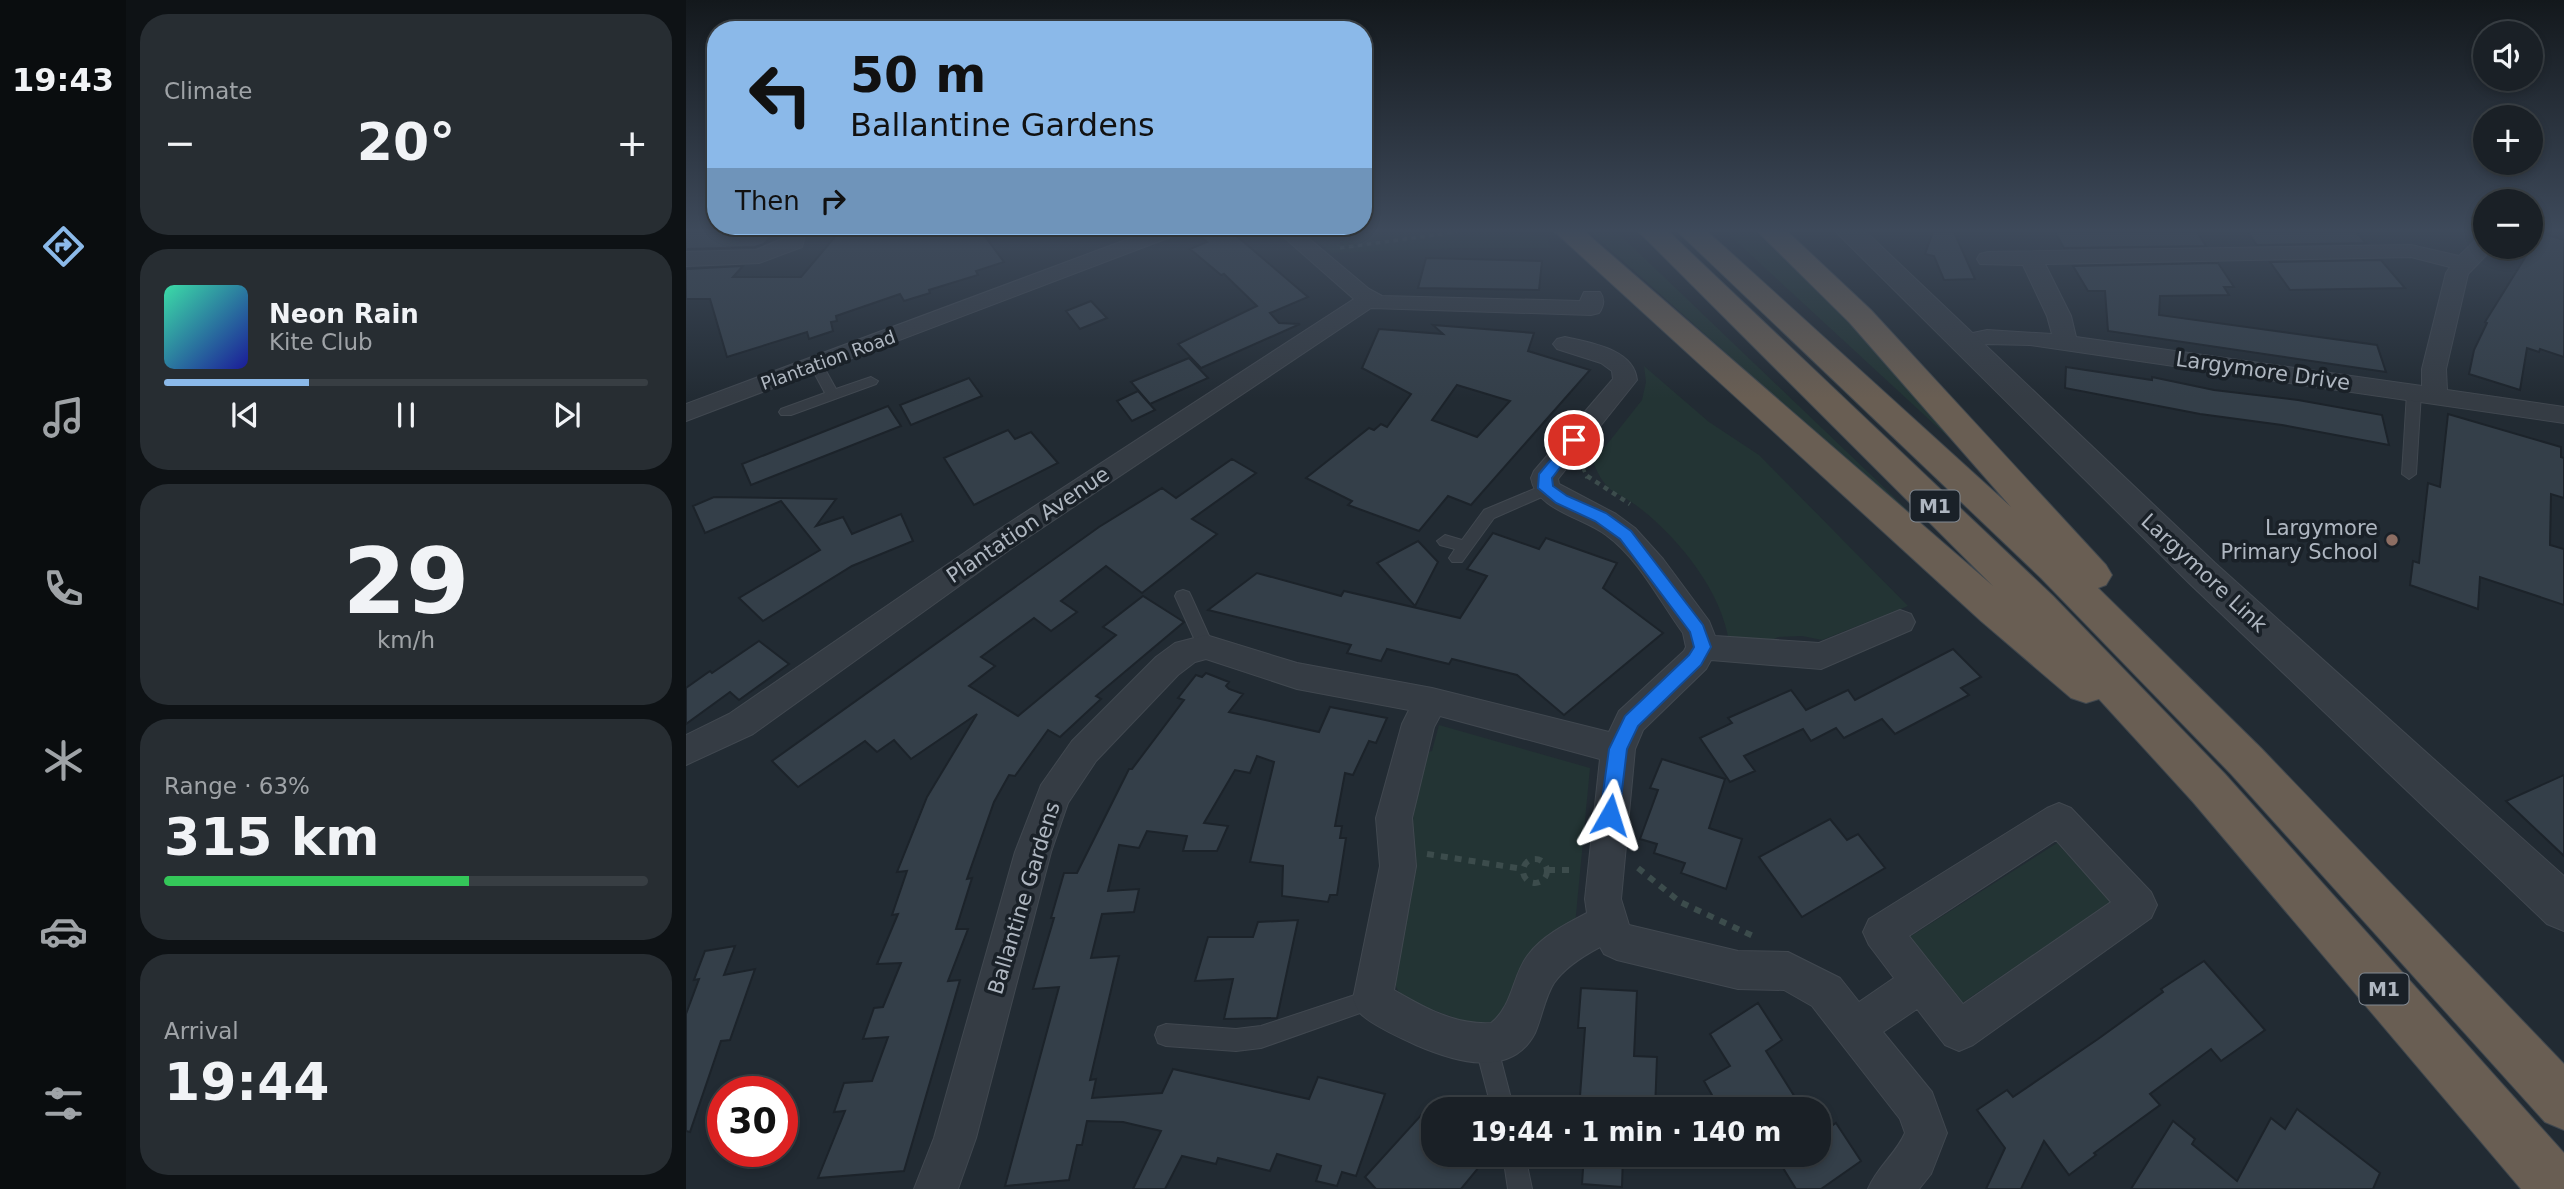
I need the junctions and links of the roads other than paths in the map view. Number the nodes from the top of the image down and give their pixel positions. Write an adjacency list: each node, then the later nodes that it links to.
1 (1020, 287): 15 (street, Plantation Road)
2 (1356, 287): 11 (street)
3 (1632, 287): 32 (highway)
4 (1710, 287): 32 (highway, M1)
5 (1752, 287): 32 (highway, M1)
6 (1830, 287): 32 (highway)
7 (1906, 287): 12 (street, Largymore Link)
8 (2045, 287): 14 (street)
9 (2453, 287): 18 (street)
10 (1592, 297): 11 (street)
11 (1370, 299): 31 (street, Plantation Avenue)
12 (1962, 342): 14 (street, Largymore Drive); 33 (street, Largymore Link)
13 (1582, 343): 23 (street)
14 (2066, 343): 18 (street, Largymore Drive)
15 (816, 365): 17 (lane); 20 (street, Plantation Road)
16 (870, 381): 17 (lane)
17 (833, 395): 19 (lane)
18 (2425, 395): 21 (street, Largymore Drive); 22 (lane)
19 (786, 412)
20 (686, 413)
21 (2564, 415)
22 (2409, 474)
23 (1546, 488): 24 (lane); 28 (street)
24 (1445, 541)
25 (1183, 596): 27 (lane)
26 (1900, 622): 28 (street)
27 (1206, 647): 29 (street); 43 (street, Ballantine Gardens)
28 (1702, 647): 30 (street)
29 (1432, 701): 30 (street); 36 (street)
30 (1618, 749): 34 (street)
31 (686, 751)
32 (2227, 775): 41 (highway, M1); 46 (highway, M1)
33 (2564, 908)
34 (1607, 922): 37 (street); 39 (street)
35 (1922, 983): 35 (street); 37 (street)
36 (1373, 999): 38 (lane); 39 (street)
37 (1856, 1027): 45 (street)
38 (1166, 1035)
39 (1486, 1045): 40 (lane)
40 (1500, 1097)
41 (2564, 1103)
42 (1516, 1167): 44 (lane)
43 (936, 1189)
44 (1520, 1189)
45 (1890, 1189)
46 (2558, 1189)

